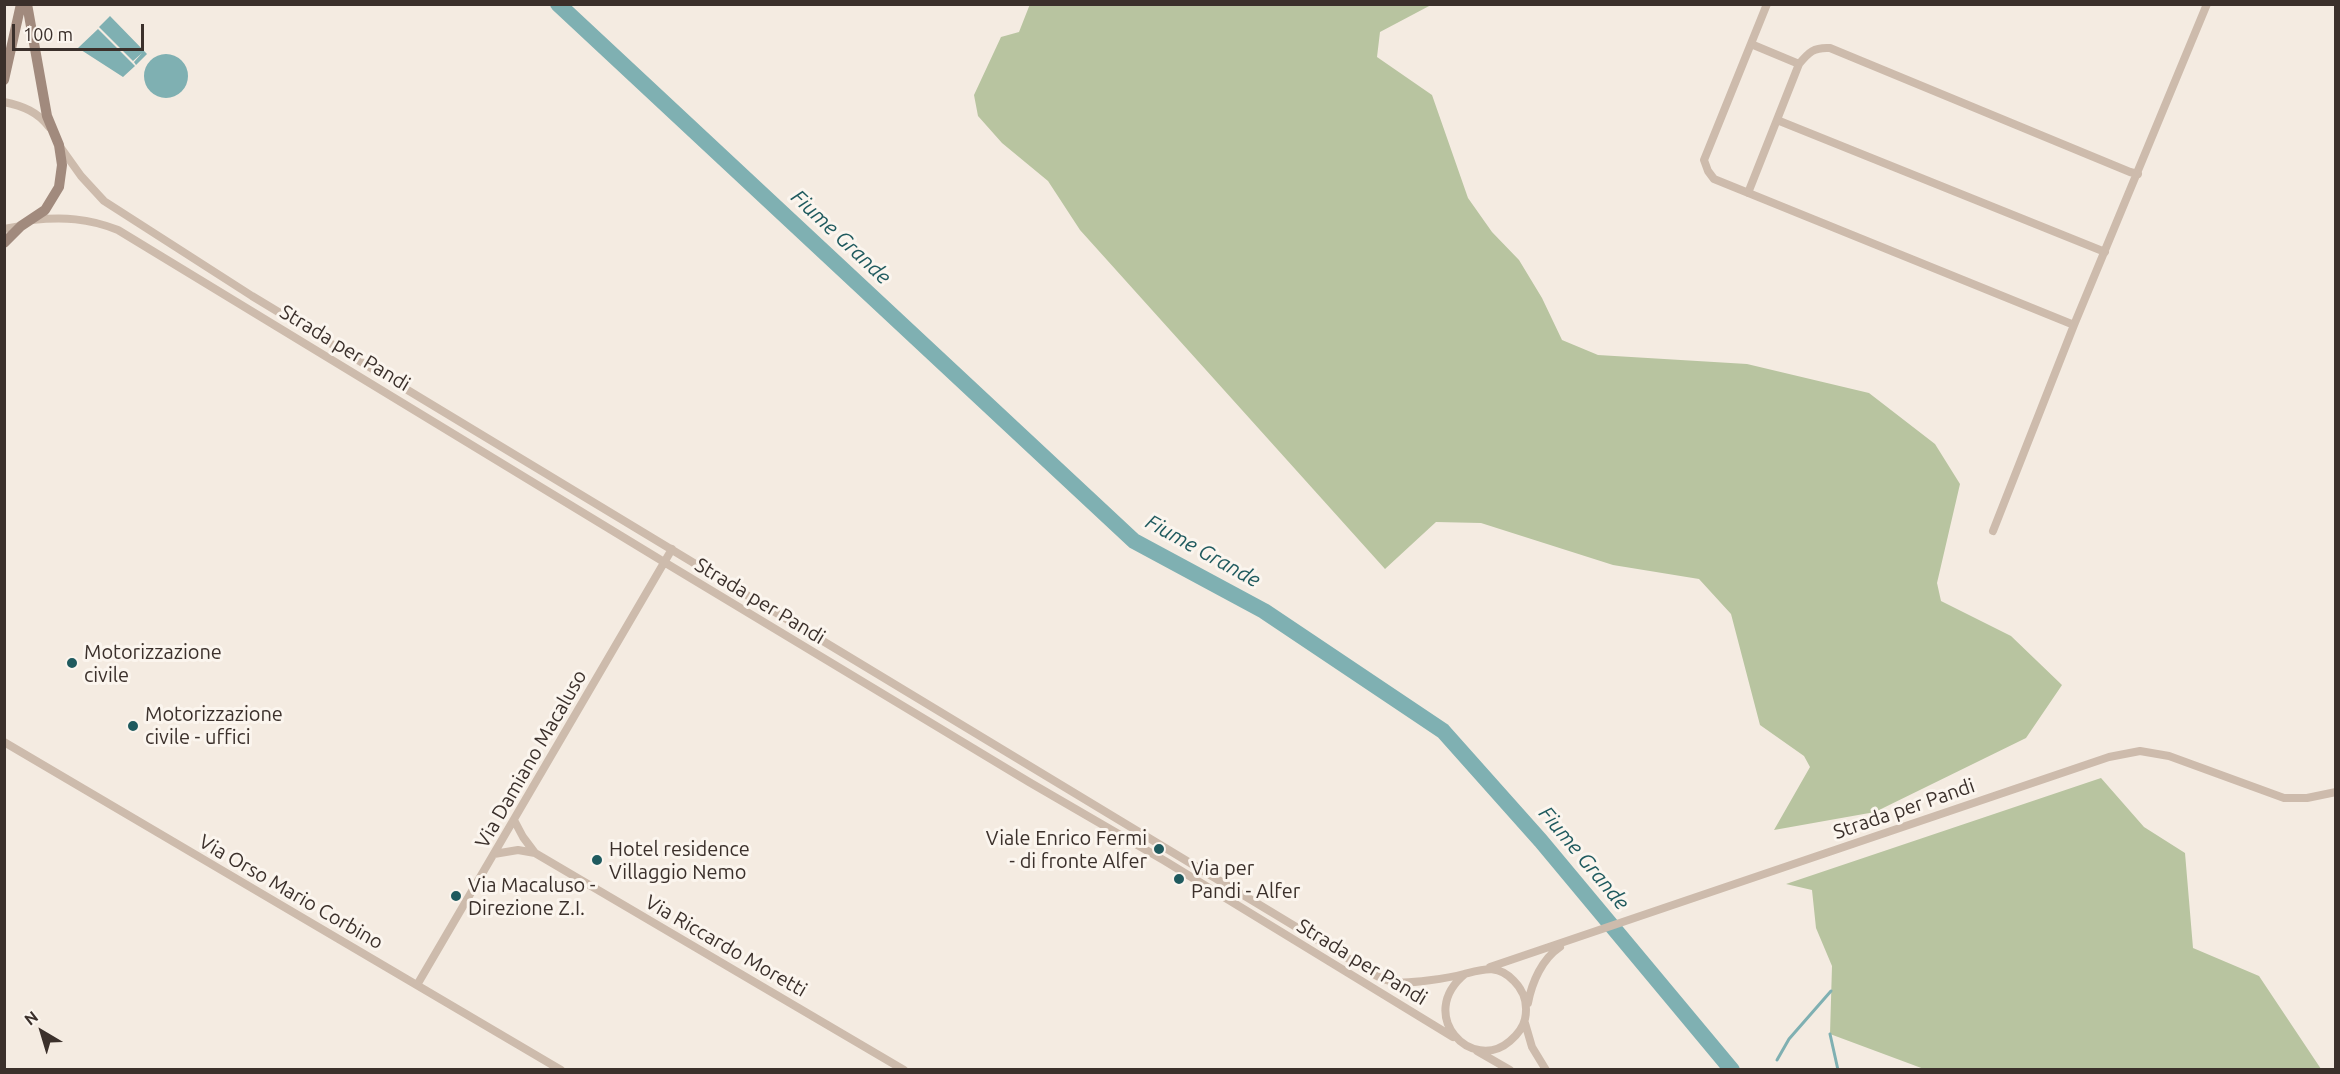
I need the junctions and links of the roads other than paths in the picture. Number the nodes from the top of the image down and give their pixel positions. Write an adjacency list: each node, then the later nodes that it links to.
1 (21, 4): 6 (street)
2 (27, 4): 11 (street)
3 (1767, 4): 5 (street)
4 (2207, 4): 13 (street)
5 (1751, 44): 7 (street); 14 (street)
6 (7, 62): 8 (street)
7 (1799, 64): 10 (street); 13 (street)
8 (4, 80)
9 (4, 102): 11 (street)
10 (1777, 120): 14 (street); 19 (street)
11 (53, 133): 12 (street)
12 (59, 145): 15 (street); 22 (street, Strada per Pandi)
13 (2138, 174): 19 (street)
14 (1748, 193): 20 (street)
15 (32, 220): 16 (street); 23 (street, Strada per Pandi)
16 (21, 226): 17 (street); 18 (street)
17 (4, 229)
18 (4, 243)
19 (2105, 252): 20 (street)
20 (2074, 325): 21 (street)
21 (1993, 531)
22 (672, 549): 23 (street, Via Damiano Macaluso); 31 (street, Strada per Pandi)
23 (664, 562): 26 (street, Via Damiano Macaluso); 35 (street, Strada per Pandi)
24 (4, 742): 32 (street, Via Orso Mario Corbino)
25 (2336, 792): 29 (street, Strada per Pandi)
26 (514, 820): 27 (street, Via Riccardo Moretti); 28 (street, Via Damiano Macaluso)
27 (535, 853): 28 (street); 38 (street, Via Riccardo Moretti)
28 (494, 854): 32 (street, Via Damiano Macaluso)
29 (1566, 943): 30 (street, Strada per Pandi); 33 (street)
30 (1487, 969): 31 (street, Strada per Pandi); 33 (street)
31 (1465, 974): 35 (street, Strada per Pandi)
32 (417, 985): 37 (street, Via Orso Mario Corbino)
33 (1526, 1010): 34 (street)
34 (1525, 1023): 36 (street); 40 (street)
35 (1462, 1043): 36 (street, Strada per Pandi)
36 (1471, 1048): 39 (street, Strada per Pandi)
37 (561, 1070)
38 (904, 1070)
39 (1510, 1070)
40 (1546, 1070)

